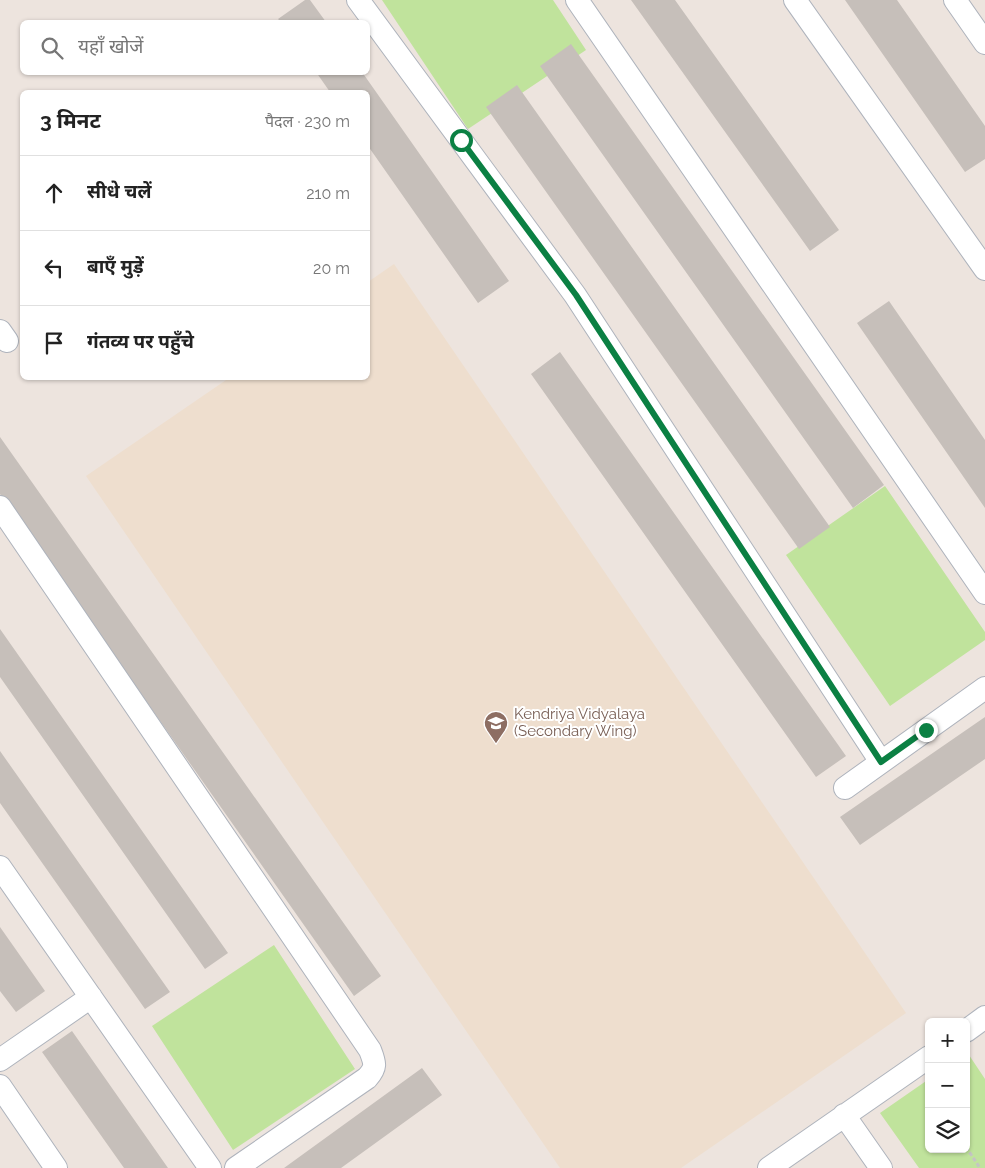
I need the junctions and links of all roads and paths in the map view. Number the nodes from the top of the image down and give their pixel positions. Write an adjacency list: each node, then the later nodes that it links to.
1 (358, 0): 10 (street)
2 (577, 0): 8 (street)
3 (795, 0): 6 (street)
4 (955, 0): 5 (street)
5 (985, 43)
6 (985, 269)
7 (0, 507): 23 (street)
8 (985, 593)
9 (985, 688): 10 (street)
10 (881, 762): 11 (street)
11 (845, 788)
12 (0, 867): 13 (street)
13 (91, 997): 16 (street); 22 (street)
14 (985, 1018): 15 (street)
15 (970, 1028)
16 (0, 1060)
17 (925, 1060): 19 (street)
18 (0, 1086): 21 (street)
19 (844, 1115): 24 (street); 25 (street)
20 (970, 1153): 26 (path)
21 (56, 1168)
22 (210, 1168)
23 (236, 1168)
24 (769, 1168)
25 (881, 1168)
26 (980, 1168)

